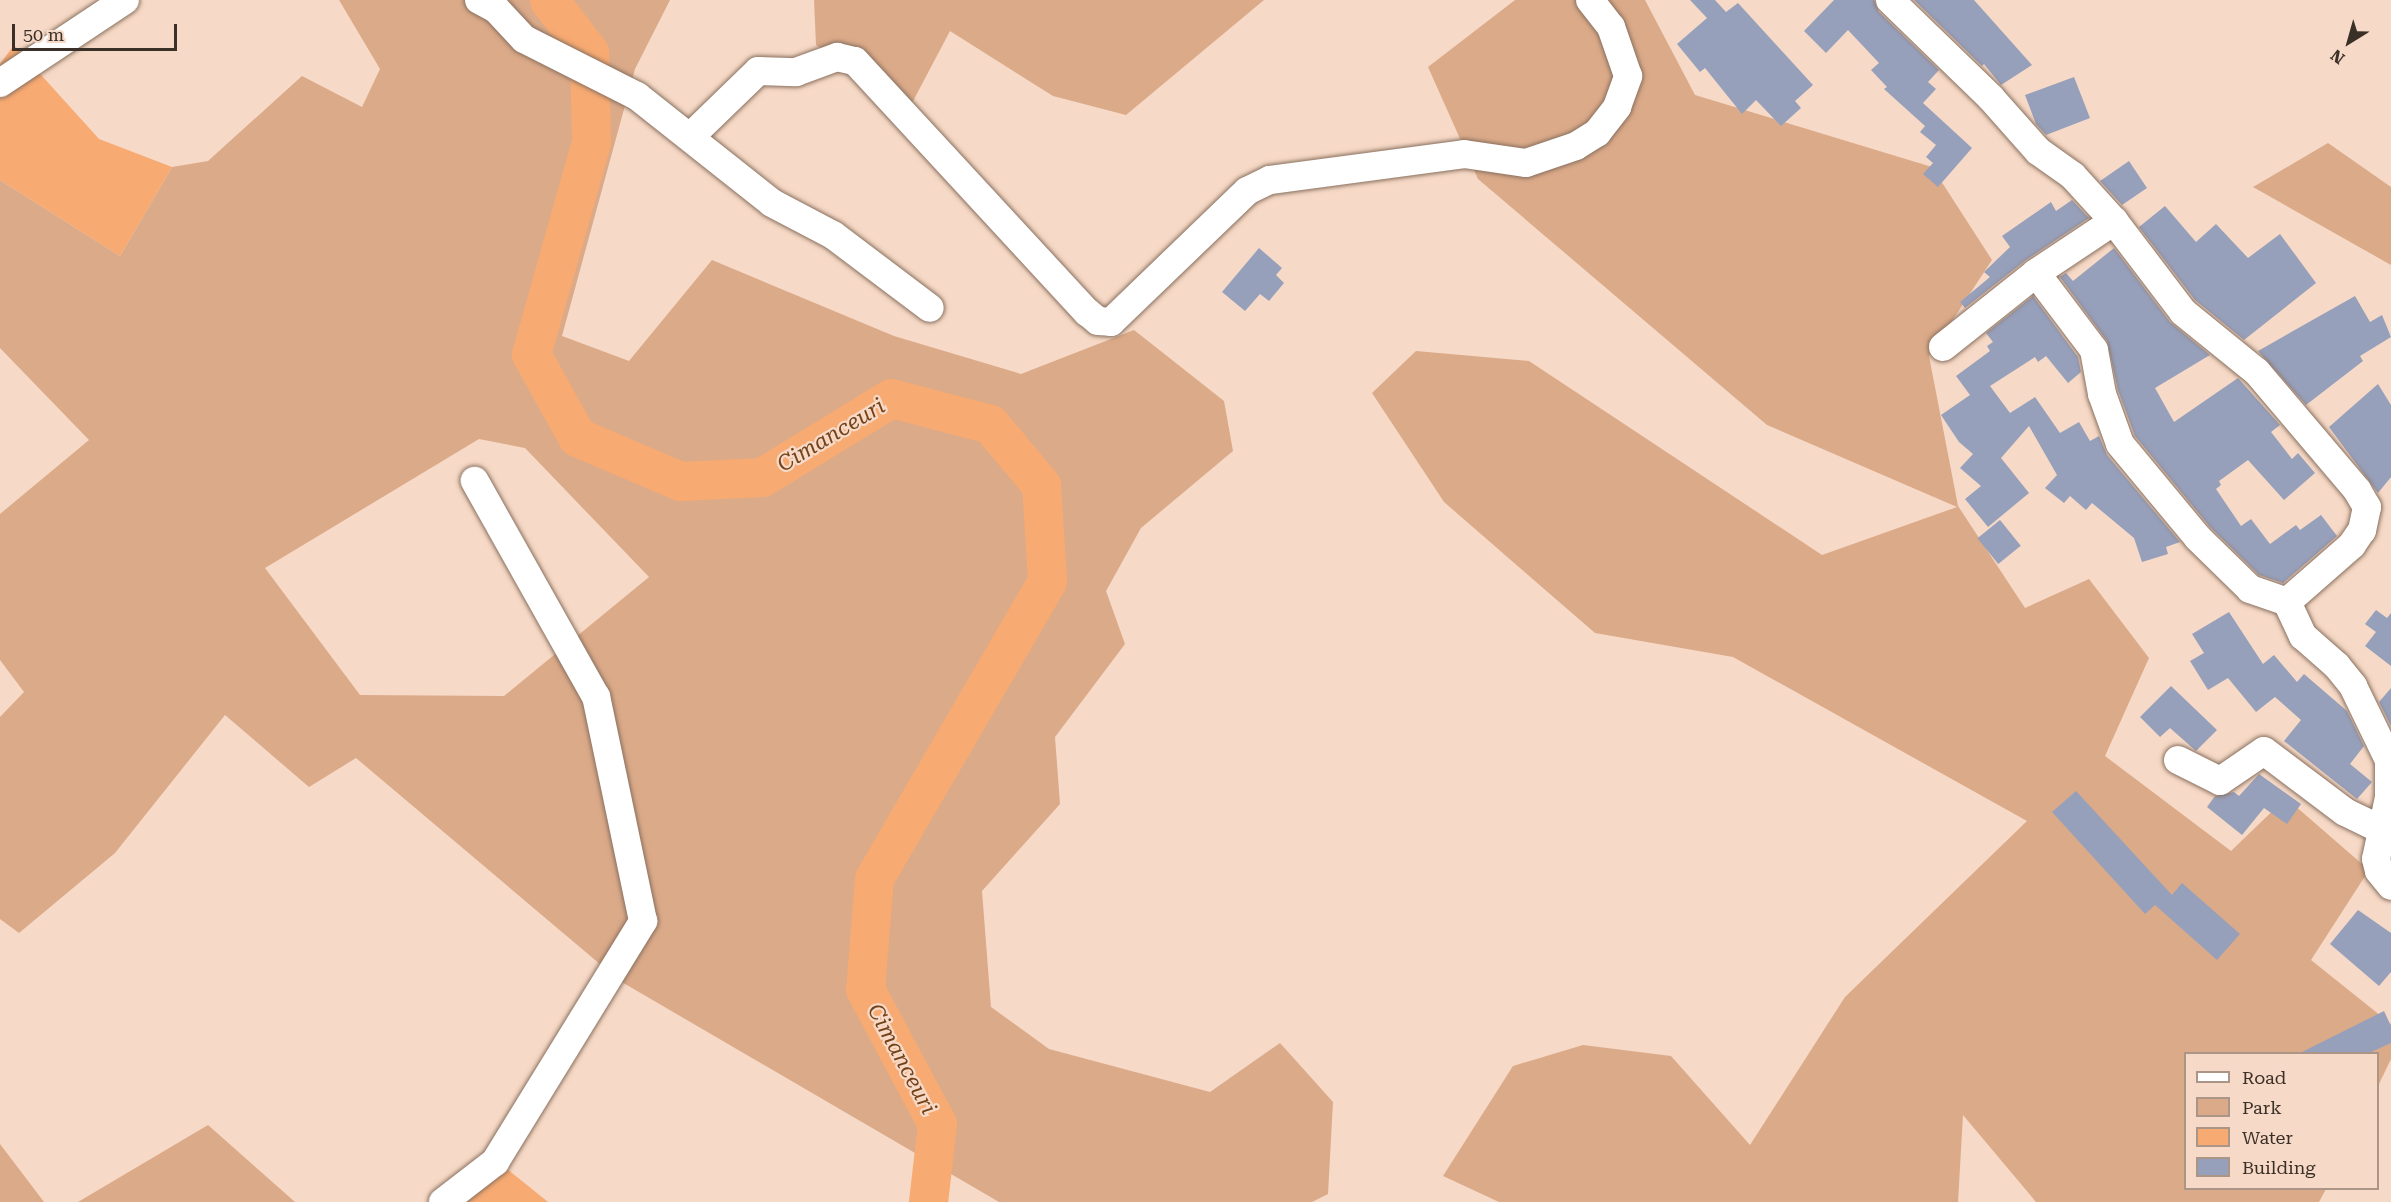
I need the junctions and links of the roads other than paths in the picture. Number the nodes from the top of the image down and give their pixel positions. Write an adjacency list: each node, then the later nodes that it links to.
1 (125, 0): 5 (street)
2 (479, 0): 6 (street)
3 (1590, 0): 6 (street)
4 (1890, 0): 7 (street)
5 (0, 83)
6 (690, 137): 9 (street)
7 (2114, 221): 8 (street); 12 (street)
8 (2036, 273): 10 (street); 12 (street)
9 (930, 308)
10 (1943, 347)
11 (475, 481): 16 (street)
12 (2287, 602): 14 (street)
13 (2178, 760): 14 (street)
14 (2382, 830): 15 (street)
15 (2391, 886)
16 (443, 1202)

